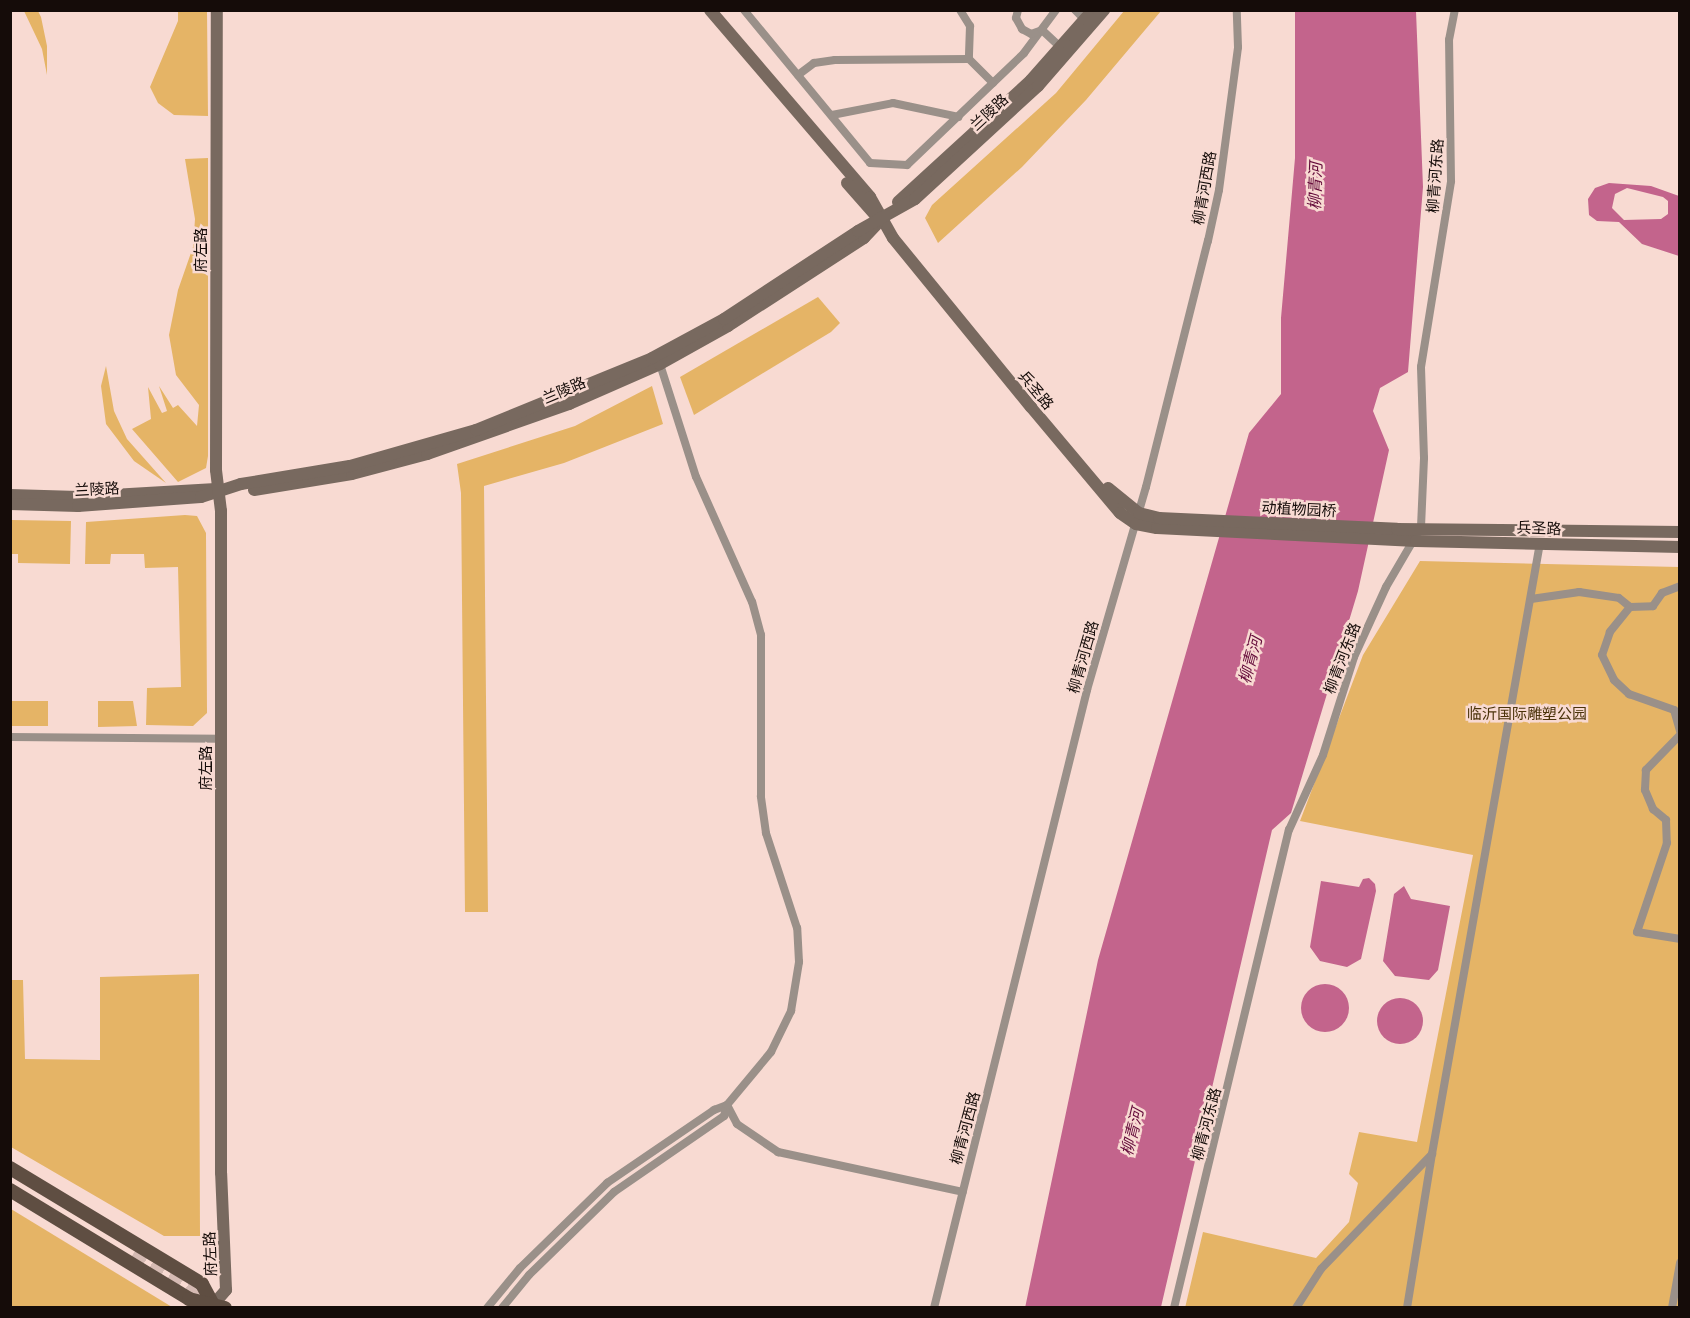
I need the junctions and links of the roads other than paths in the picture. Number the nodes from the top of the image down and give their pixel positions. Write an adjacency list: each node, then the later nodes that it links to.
1 (219, 10): 22 (main road, 府左路)
2 (701, 10): 20 (main road, 兵圣路)
3 (710, 10): 20 (main road, 兵圣路)
4 (744, 10): 16 (street)
5 (960, 10): 15 (street)
6 (1018, 10): 13 (street)
7 (1056, 10): 13 (street)
8 (1075, 10): 12 (street)
9 (1104, 10): 20 (main road, 兰陵路)
10 (1237, 10): 25 (street, 柳青河西路)
11 (1455, 10): 26 (street, 柳青河东路)
12 (1089, 15): 14 (main road, 兰陵路)
13 (1042, 30): 14 (street); 17 (street)
14 (1061, 48): 20 (main road, 兰陵路)
15 (969, 59): 16 (street); 17 (street)
16 (798, 75): 18 (street)
17 (993, 83): 19 (street)
18 (832, 116): 19 (street); 19 (street)
19 (959, 117)
20 (881, 220): 21 (main road, 兰陵路); 22 (main road, 兰陵路); 25 (main road, 兵圣路)
21 (660, 364): 22 (main road, 兰陵路); 39 (street)
22 (219, 489): 23 (main road, 兰陵路); 24 (main road, 兰陵路); 37 (main road, 府左路)
23 (10, 495)
24 (10, 504)
25 (1138, 518): 28 (main road, 动植物园桥); 43 (street, 柳青河西路)
26 (1421, 527): 27 (main road, 兵圣路); 28 (main road, 兵圣路); 29 (street, 柳青河东路)
27 (1680, 532)
28 (1397, 534): 29 (main road, 兵圣路)
29 (1416, 541): 30 (main road, 兵圣路); 49 (street, 柳青河东路)
30 (1540, 543): 31 (main road, 兵圣路); 33 (street)
31 (1680, 547)
32 (1680, 586): 34 (street)
33 (1531, 599): 34 (street); 40 (street)
34 (1630, 607): 35 (street)
35 (1680, 733): 38 (street)
36 (10, 737): 37 (street)
37 (219, 739): 45 (main road, 府左路)
38 (1680, 939)
39 (728, 1105): 43 (street); 46 (street); 47 (street)
40 (1432, 1154): 50 (street); 51 (street)
41 (10, 1168): 45 (main road)
42 (10, 1190): 45 (main road)
43 (963, 1192): 48 (street, 柳青河西路)
44 (1680, 1263): 52 (street)
45 (218, 1307)
46 (487, 1308)
47 (502, 1308)
48 (934, 1308)
49 (1174, 1308)
50 (1296, 1308)
51 (1407, 1308)
52 (1672, 1308)

